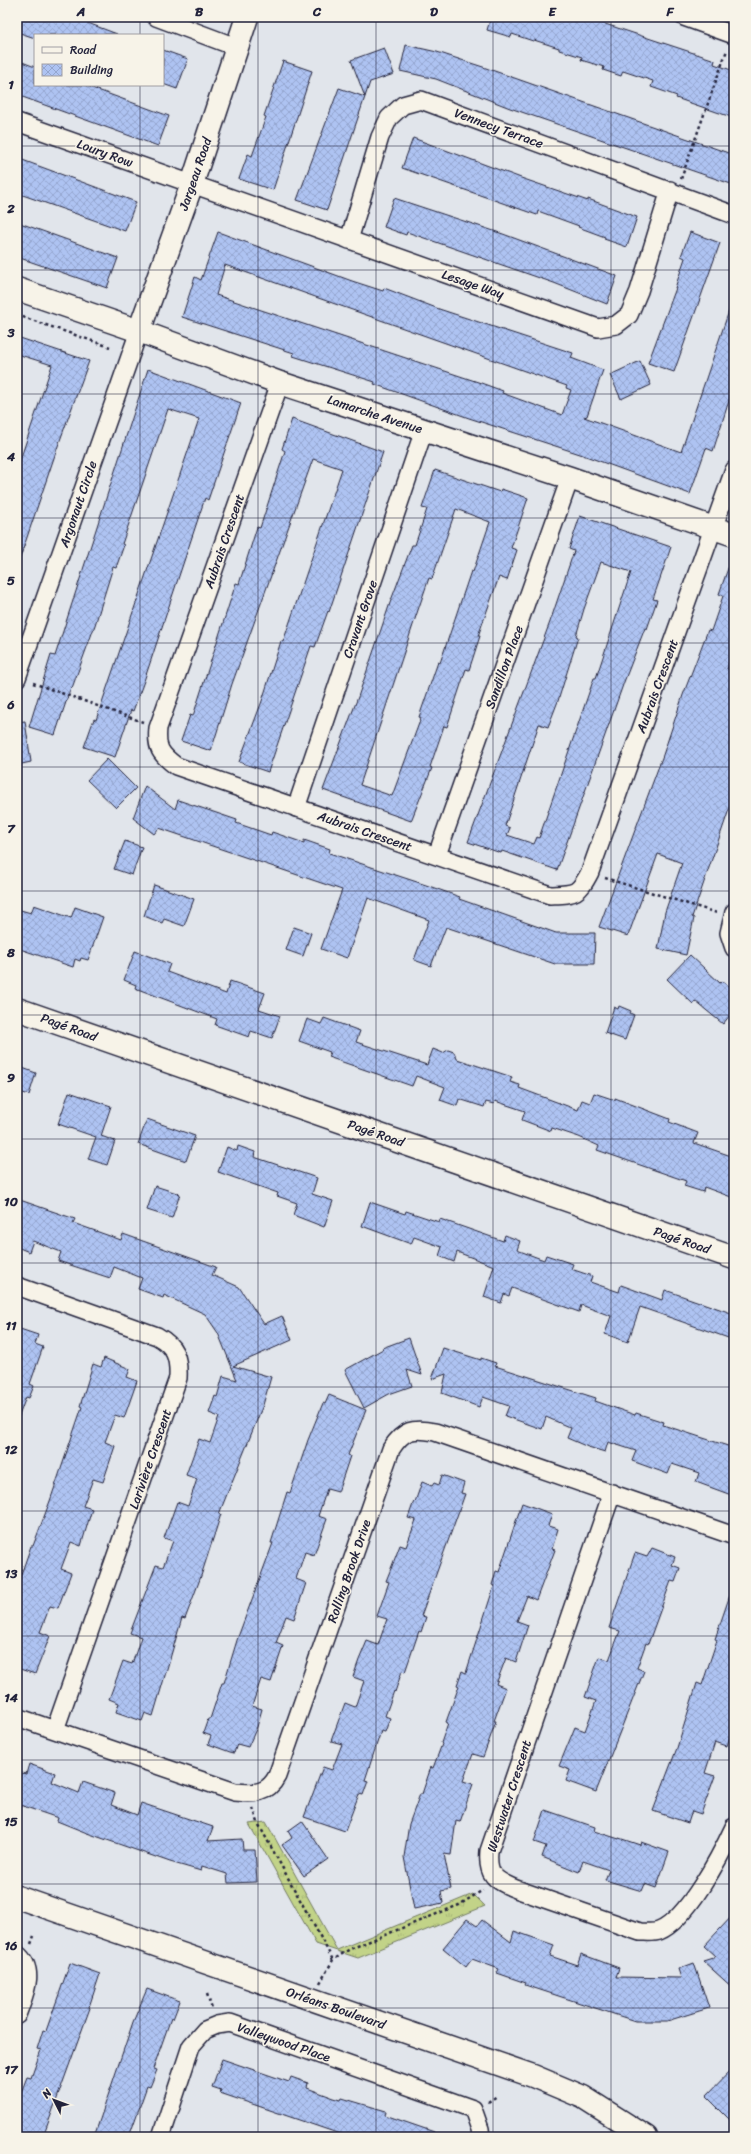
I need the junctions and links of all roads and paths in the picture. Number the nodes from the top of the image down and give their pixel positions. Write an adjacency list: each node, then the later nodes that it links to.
1 (156, 17): 5 (street)
2 (248, 17): 5 (street, Jargeau Road)
3 (684, 17): 4 (street)
4 (733, 35): 8 (path)
5 (236, 46): 7 (street, Jargeau Road)
6 (17, 122): 7 (street, Loury Row)
7 (192, 184): 10 (street, Lesage Way); 13 (street, Jargeau Road)
8 (673, 191): 9 (street, Vennecy Terrace); 10 (street, Lesage Way); 10 (street, Vennecy Terrace)
9 (734, 215)
10 (350, 240)
11 (17, 289): 13 (street, Lamarche Avenue)
12 (17, 315): 14 (path)
13 (139, 331): 15 (street, Lamarche Avenue); 21 (street, Argonaut Circle)
14 (110, 347)
15 (280, 383): 16 (street, Lamarche Avenue); 22 (street, Aubrais Crescent)
16 (424, 430): 18 (street, Lamarche Avenue); 23 (street, Cravant Grove)
17 (734, 470): 19 (street, Aubrais Crescent)
18 (570, 478): 19 (street, Lamarche Avenue); 24 (street, Sandillon Place)
19 (713, 527): 20 (street, Lamarche Avenue); 25 (street, Aubrais Crescent)
20 (734, 534)
21 (17, 678): 22 (path)
22 (158, 728): 23 (street, Aubrais Crescent)
23 (296, 808): 24 (street, Aubrais Crescent)
24 (437, 855): 25 (street, Aubrais Crescent)
25 (590, 872): 26 (path)
26 (733, 915): 27 (street)
27 (734, 948)
28 (17, 1009): 29 (street, Pagé Road)
29 (734, 1258)
30 (17, 1286): 34 (street, Larivière Crescent)
31 (612, 1493): 32 (street, Rolling Brook Drive); 35 (street, Rolling Brook Drive); 37 (street, Westwater Crescent)
32 (734, 1536)
33 (17, 1716): 34 (street)
34 (55, 1730): 35 (street)
35 (250, 1794): 40 (path)
36 (734, 1828): 37 (street)
37 (496, 1880): 40 (path)
38 (17, 1897): 41 (street, Orléans Boulevard)
39 (17, 1954): 42 (street)
40 (333, 1960): 41 (path)
41 (312, 2000): 45 (street, Orléans Boulevard)
42 (17, 2015)
43 (161, 2137): 44 (street, Valleywood Place)
44 (481, 2137)
45 (646, 2137)

